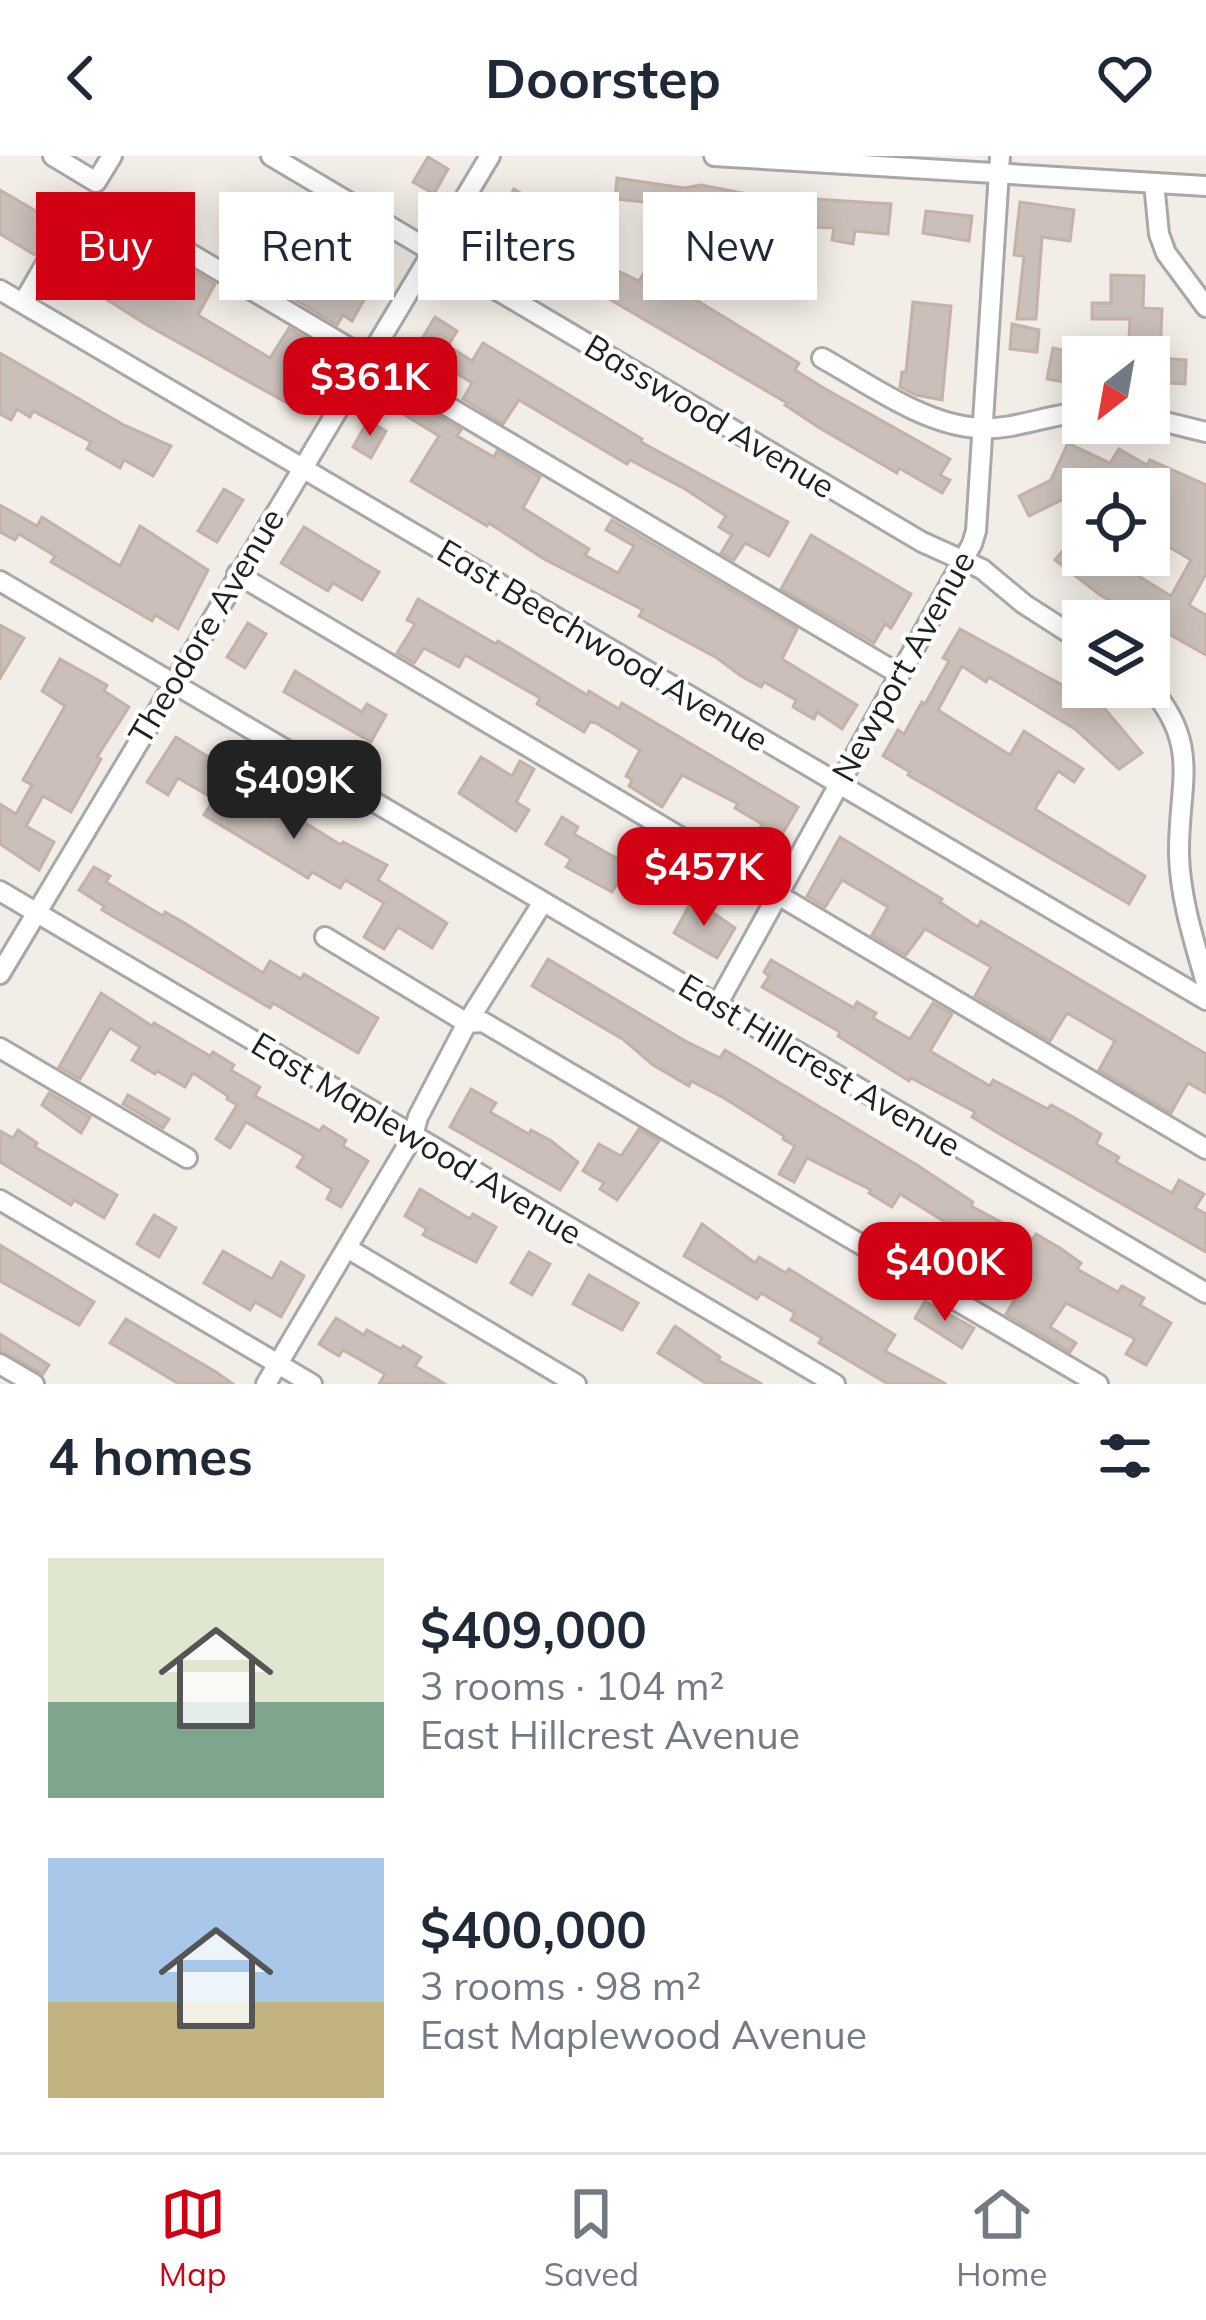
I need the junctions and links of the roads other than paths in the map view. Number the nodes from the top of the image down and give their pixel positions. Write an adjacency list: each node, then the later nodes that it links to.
1 (53, 156): 2 (street)
2 (112, 156)
3 (271, 156): 10 (street, Basswood Avenue)
4 (490, 156): 9 (street, Theodore Avenue)
5 (714, 156): 6 (street)
6 (1000, 164): 7 (street); 22 (street, Newport Avenue)
7 (1154, 183): 8 (street); 17 (street)
8 (1206, 186)
9 (468, 192)
10 (418, 243)
11 (195, 257): 18 (street)
12 (418, 274): 18 (street, Theodore Avenue)
13 (36, 282): 16 (street)
14 (0, 290): 16 (street, East Beechwood Avenue)
15 (515, 300): 25 (street, Basswood Avenue)
16 (23, 304): 24 (street, East Beechwood Avenue)
17 (1206, 307)
18 (367, 358): 24 (street, Theodore Avenue); 29 (street)
19 (822, 358): 22 (street)
20 (1062, 416): 22 (street)
21 (1170, 423): 23 (street)
22 (982, 429): 25 (street, Newport Avenue)
23 (1206, 432)
24 (301, 466): 26 (street, Theodore Avenue); 32 (street, East Beechwood Avenue)
25 (963, 559): 28 (street, Basswood Avenue); 29 (street, Newport Avenue)
26 (237, 574): 30 (street, Theodore Avenue); 34 (street)
27 (0, 581): 30 (street, East Hillcrest Avenue)
28 (1062, 627)
29 (899, 674): 32 (street, Newport Avenue)
30 (172, 683): 35 (street, East Hillcrest Avenue); 36 (street, Theodore Avenue)
31 (1166, 708): 39 (street)
32 (838, 784): 34 (street, Newport Avenue); 40 (street, East Beechwood Avenue)
33 (0, 892): 36 (street, East Maplewood Avenue)
34 (778, 895): 41 (street, Newport Avenue); 45 (street)
35 (543, 902): 41 (street, East Hillcrest Avenue); 42 (street)
36 (37, 913): 38 (street, Theodore Avenue); 44 (street, East Maplewood Avenue)
37 (325, 938): 42 (street)
38 (0, 974)
39 (1206, 983)
40 (1206, 1000)
41 (717, 1005): 49 (street, East Hillcrest Avenue)
42 (467, 1023): 44 (street); 57 (street)
43 (0, 1048): 46 (street)
44 (413, 1136): 48 (street); 56 (street, East Maplewood Avenue)
45 (1206, 1149)
46 (187, 1158)
47 (0, 1200): 51 (street)
48 (346, 1248): 51 (street); 55 (street)
49 (1206, 1293)
50 (0, 1364): 52 (street)
51 (278, 1364): 53 (street); 54 (street)
52 (34, 1384)
53 (266, 1384)
54 (312, 1384)
55 (576, 1384)
56 (835, 1384)
57 (1098, 1384)

